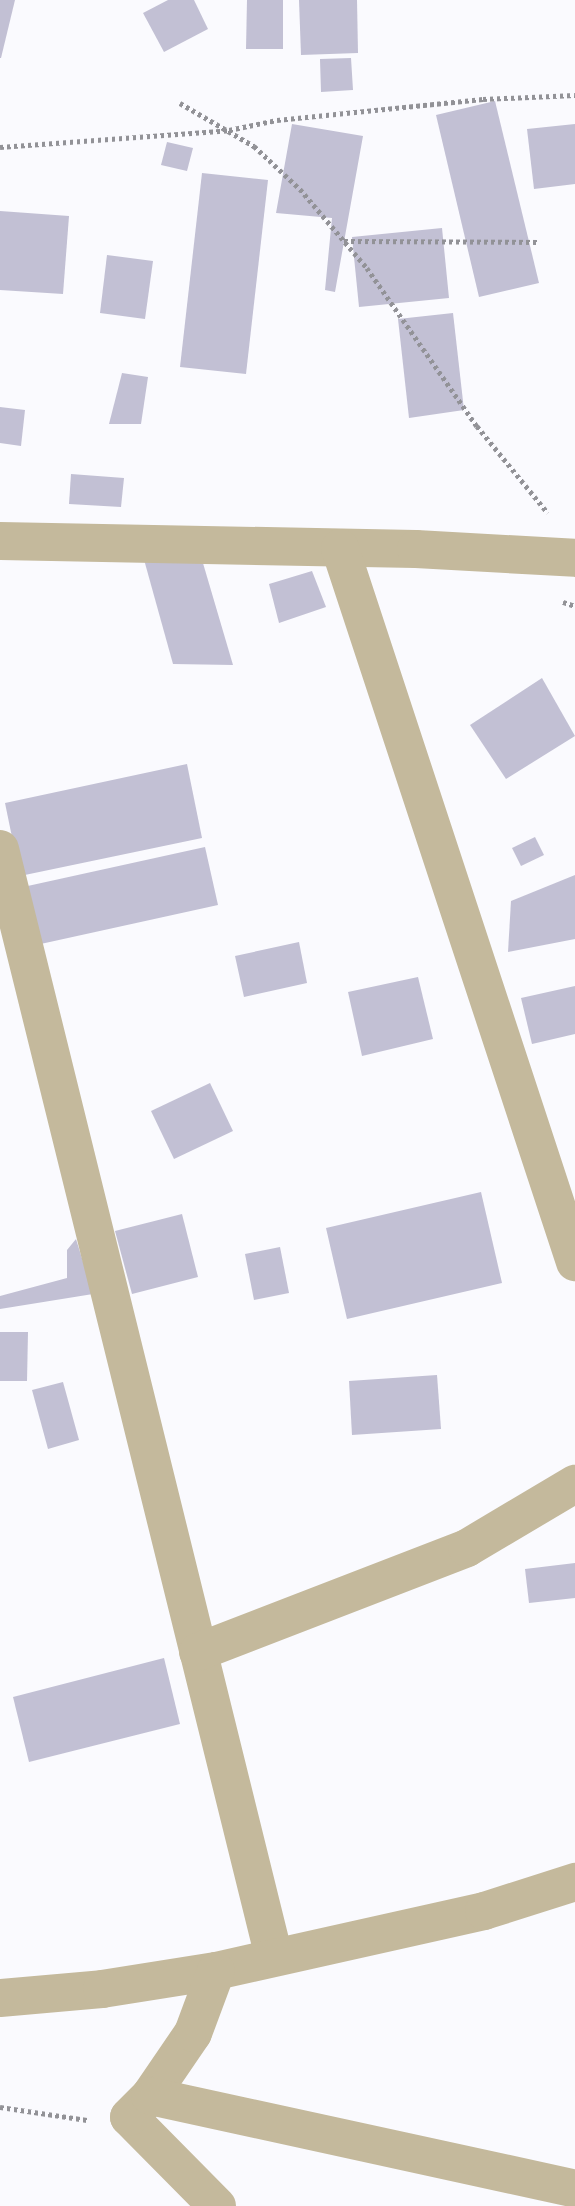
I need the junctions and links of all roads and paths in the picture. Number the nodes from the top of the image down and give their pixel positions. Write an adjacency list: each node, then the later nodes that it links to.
1 (575, 95): 3 (path)
2 (180, 103): 3 (path)
3 (229, 130): 4 (path); 5 (path)
4 (0, 147)
5 (343, 241): 6 (path); 7 (path)
6 (539, 242)
7 (552, 519)
8 (0, 541): 9 (street)
9 (340, 548): 10 (street); 12 (street)
10 (575, 558)
11 (0, 849): 14 (street)
12 (575, 1262)
13 (575, 1484): 14 (street)
14 (198, 1652): 16 (street)
15 (575, 1882): 16 (street)
16 (274, 1957): 17 (street)
17 (216, 1971): 18 (street); 19 (street)
18 (0, 1998)
19 (140, 2106): 20 (path); 21 (street); 22 (street)
20 (0, 2107)
21 (575, 2189)
22 (217, 2206)

